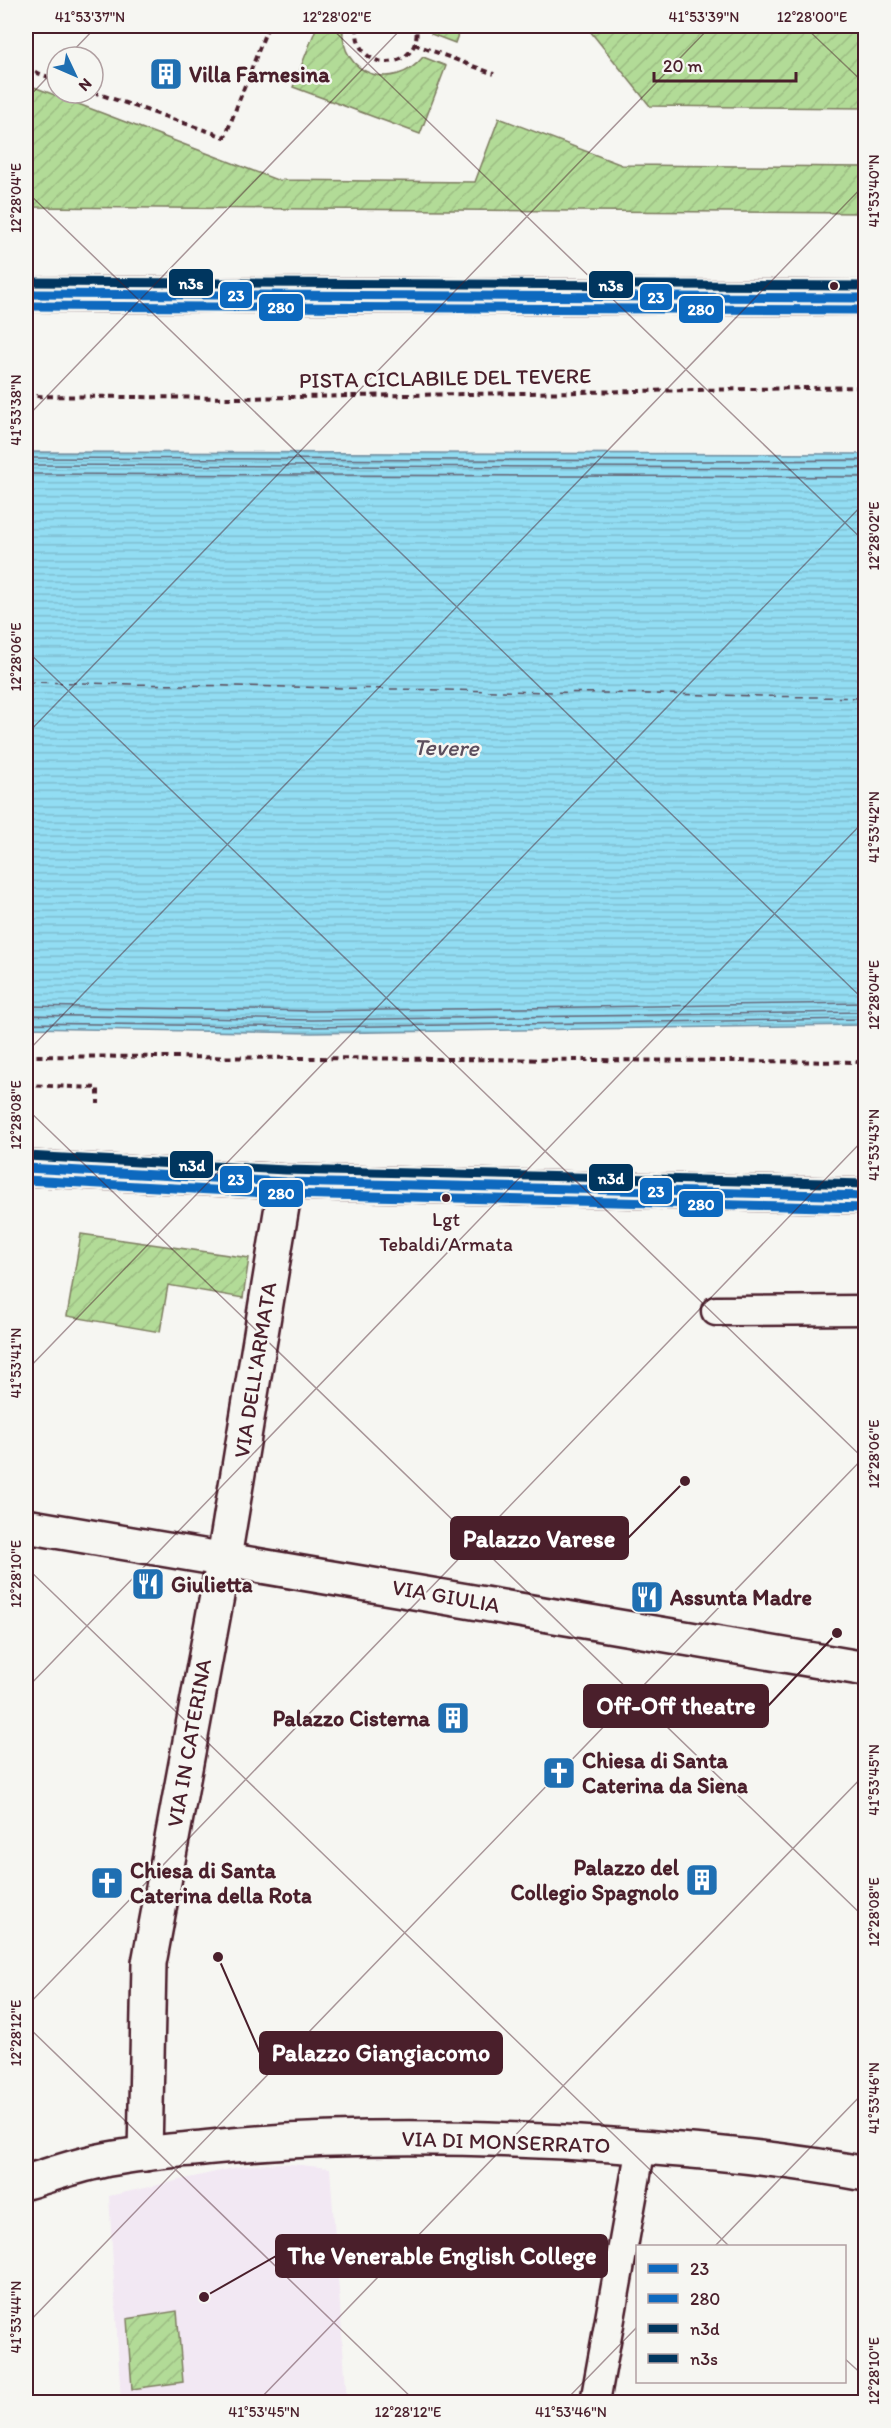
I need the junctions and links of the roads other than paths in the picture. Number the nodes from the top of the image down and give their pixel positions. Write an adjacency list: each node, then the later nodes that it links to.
1 (26, 294): 2 (street)
2 (866, 298)
3 (26, 1168): 4 (street)
4 (286, 1182): 5 (street); 9 (street, VIA DELL'ARMATA)
5 (866, 1196)
6 (866, 1310): 7 (lane)
7 (716, 1311)
8 (26, 1526): 9 (street, VIA GIULIA)
9 (224, 1558): 10 (street, VIA GIULIA); 12 (street, VIA IN CATERINA)
10 (866, 1669)
11 (641, 2147): 12 (street, VIA DI MONSERRATO); 13 (street, VIA DI MONSERRATO); 15 (lane)
12 (145, 2154): 14 (street, VIA DI MONSERRATO)
13 (866, 2174)
14 (26, 2182)
15 (595, 2403)

